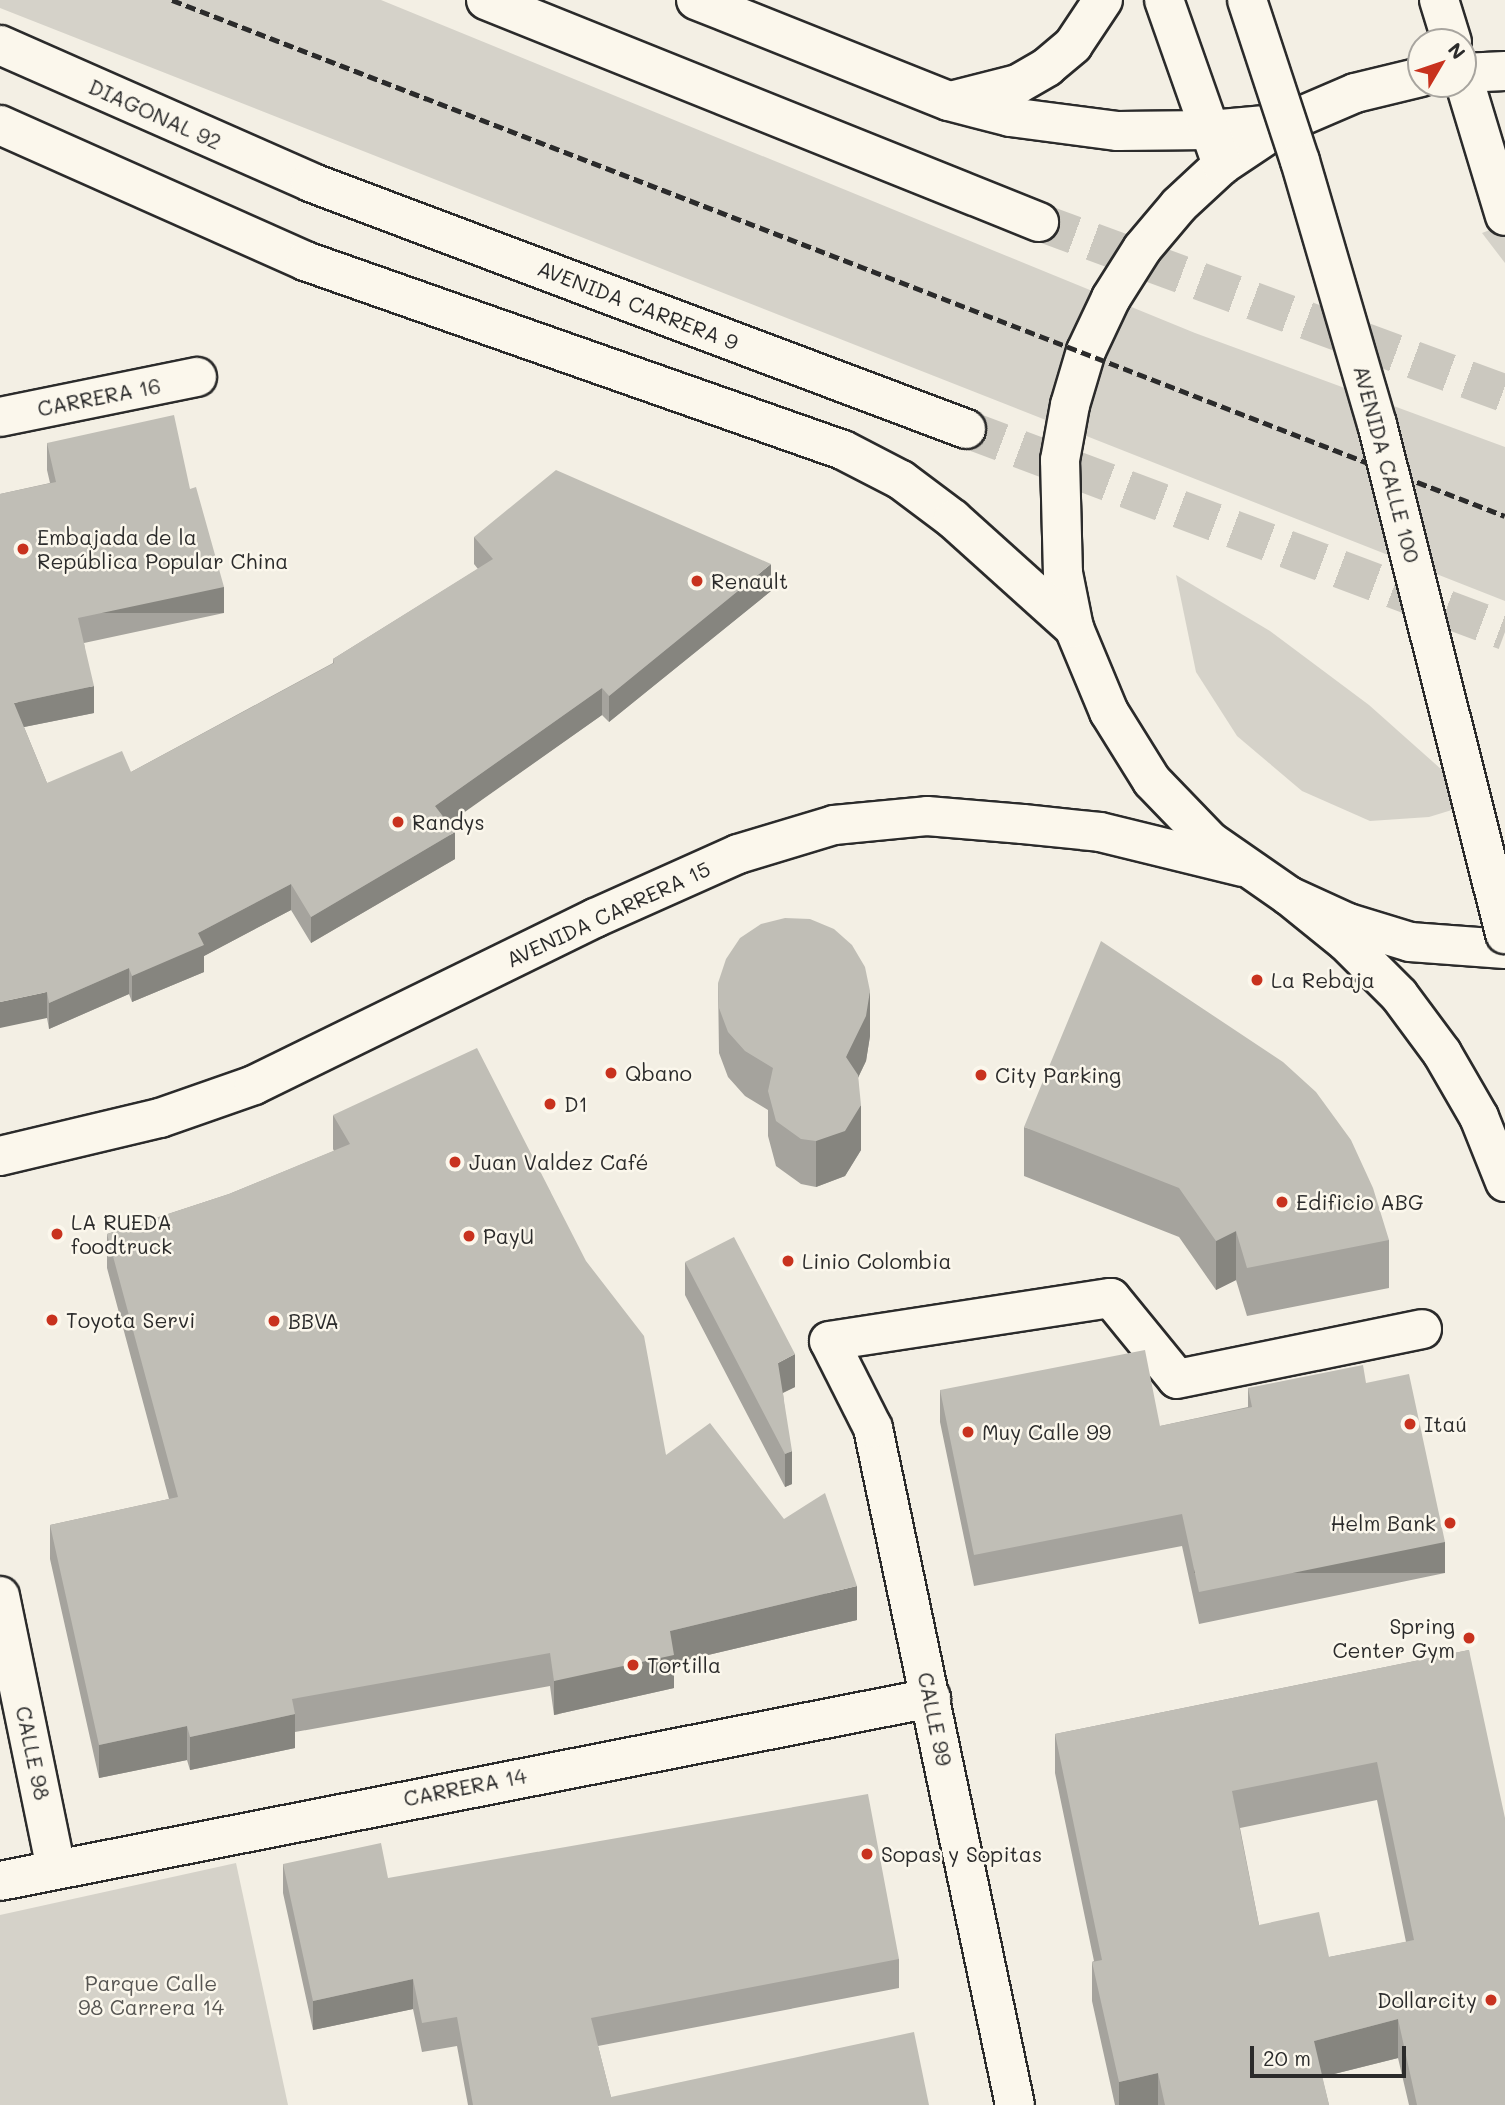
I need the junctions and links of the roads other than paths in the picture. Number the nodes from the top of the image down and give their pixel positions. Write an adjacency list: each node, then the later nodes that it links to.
1 (486, 0): 18 (main road)
2 (696, 0): 13 (main road)
3 (1103, 0): 13 (main road)
4 (1164, 0): 15 (main road)
5 (1247, 0): 25 (main road, AVENIDA CALLE 100, bridge)
6 (1439, 0): 7 (main road)
7 (1448, 28)
8 (0, 46): 16 (main road, DIAGONAL 92)
9 (1505, 71): 10 (main road)
10 (1477, 74)
11 (1407, 80): 15 (main road)
12 (1470, 98): 17 (main road)
13 (949, 101): 15 (main road)
14 (0, 125): 22 (main road)
15 (1216, 148): 22 (main road)
16 (310, 182): 21 (main road, AVENIDA CARRERA 9)
17 (1505, 216)
18 (1039, 222)
19 (197, 377): 20 (main road, CARRERA 16)
20 (0, 417)
21 (966, 429)
22 (1074, 628): 23 (main road)
23 (1242, 867): 24 (main road); 27 (main road, AVENIDA CARRERA 15)
24 (1289, 896): 26 (main road); 28 (main road)
25 (1505, 934)
26 (1505, 949)
27 (0, 1156)
28 (1505, 1182)
29 (1422, 1329): 31 (main road, CALLE 99)
30 (0, 1596): 32 (main road, CALLE 98)
31 (931, 1698): 32 (main road, CARRERA 14); 34 (main road, CALLE 99)
32 (56, 1869): 33 (main road, CARRERA 14)
33 (0, 1881)
34 (1016, 2105)

